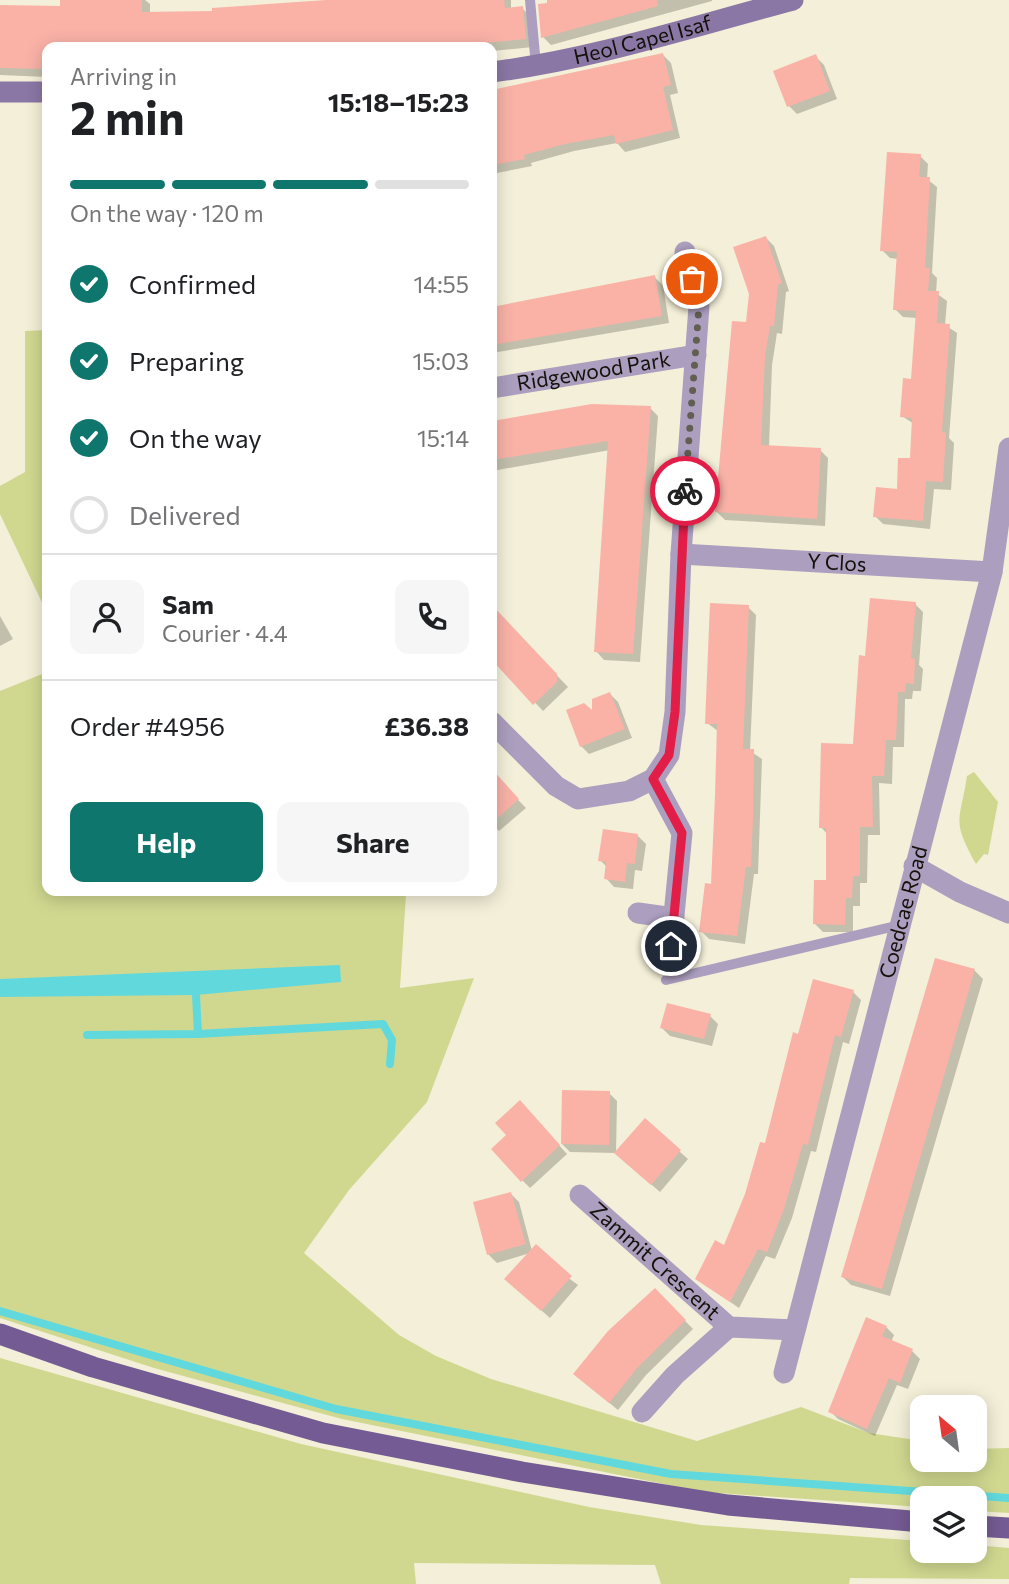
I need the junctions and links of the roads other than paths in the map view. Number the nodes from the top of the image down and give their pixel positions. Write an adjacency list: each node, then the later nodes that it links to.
1 (530, 0): 3 (lane)
2 (793, 0): 3 (street, Heol Capel Isaf)
3 (536, 66): 4 (street, Heol Capel Isaf)
4 (497, 71)
5 (0, 92): 6 (street)
6 (42, 92)
7 (685, 252): 8 (street, Ridgewood Park)
8 (696, 355): 9 (street, Ridgewood Park); 11 (street, Ridgewood Park)
9 (497, 387)
10 (1009, 448): 12 (street, Coedcae Road)
11 (681, 554): 12 (street, Y Clos); 14 (street, Ridgewood Park)
12 (992, 572): 15 (street, Coedcae Road)
13 (497, 727): 14 (street)
14 (653, 779): 18 (street)
15 (915, 866): 16 (street); 19 (street, Coedcae Road)
16 (1009, 913)
17 (638, 914): 18 (street)
18 (674, 918): 20 (street)
19 (900, 925): 21 (lane); 24 (street, Coedcae Road)
20 (671, 946)
21 (666, 980)
22 (580, 1195): 23 (street, Zammit Crescent)
23 (729, 1327): 24 (street, Zammit Crescent); 27 (street, Zammit Crescent)
24 (795, 1330): 26 (street, Coedcae Road)
25 (0, 1334): 28 (main road)
26 (784, 1373)
27 (642, 1412)
28 (910, 1521)
29 (987, 1527): 30 (main road)
30 (1009, 1528)

